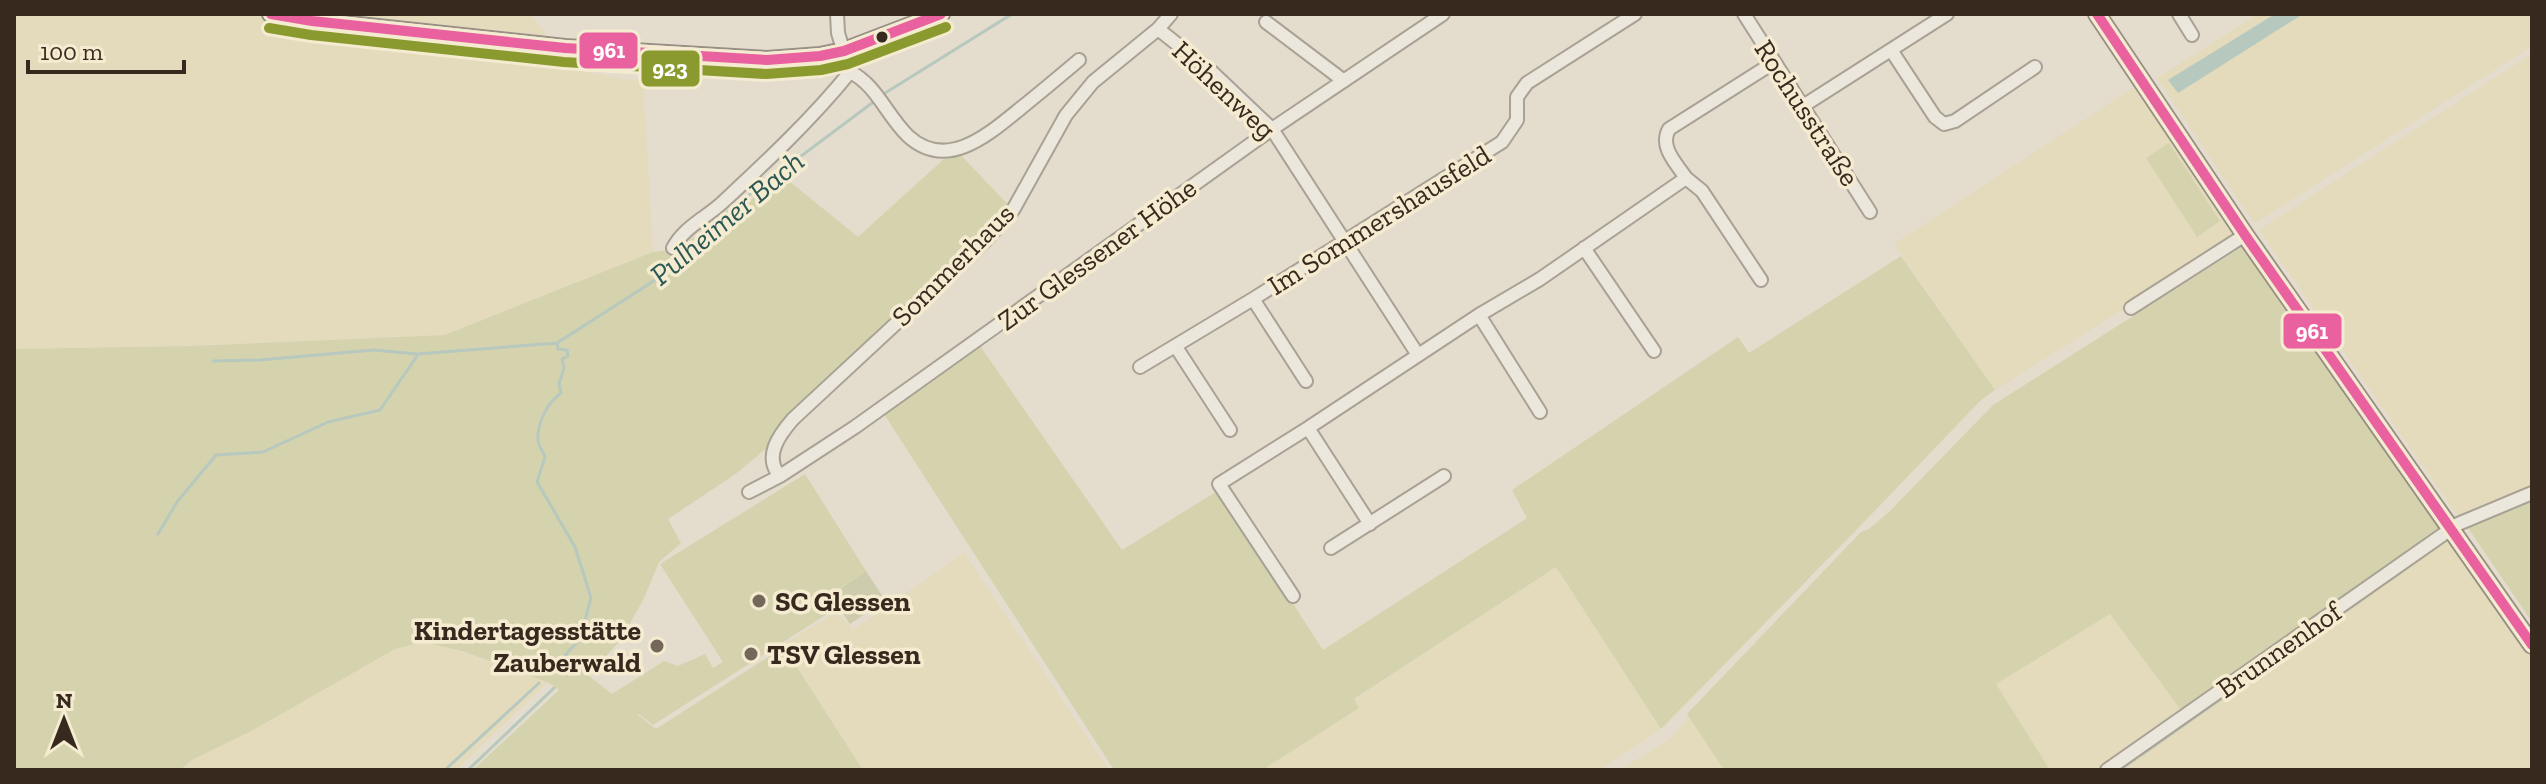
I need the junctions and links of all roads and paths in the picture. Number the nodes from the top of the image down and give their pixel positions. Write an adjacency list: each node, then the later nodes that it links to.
1 (271, 14): 15 (main road)
2 (837, 14): 15 (street)
3 (941, 14): 15 (main road)
4 (1171, 14): 12 (street, Sommerhaus)
5 (1443, 14): 20 (street, Zur Glessener Höhe)
6 (1635, 14): 26 (street, Im Sommershausfeld)
7 (1744, 14): 17 (street, Rochusstraße)
8 (1947, 14): 14 (street)
9 (2097, 14): 25 (main road)
10 (2179, 14): 13 (street)
11 (1266, 22): 20 (street)
12 (1158, 29): 22 (street, Höhenweg); 41 (street, Sommerhaus)
13 (2192, 35)
14 (1891, 50): 18 (street); 21 (street)
15 (844, 51): 19 (street)
16 (1079, 60): 19 (street)
17 (1773, 63): 21 (street, Rochusstraße); 23 (street)
18 (2035, 67)
19 (850, 72): 27 (street)
20 (1344, 81): 22 (street, Zur Glessener Höhe)
21 (1803, 106): 24 (street, Rochusstraße)
22 (1272, 129): 26 (street, Höhenweg); 41 (street, Zur Glessener Höhe)
23 (1686, 178): 28 (street); 29 (street)
24 (1870, 212)
25 (2245, 235): 31 (street); 46 (main road)
26 (1344, 243): 30 (street, Im Sommershausfeld); 35 (street, Höhenweg)
27 (673, 248)
28 (1584, 248): 32 (street); 34 (street)
29 (1761, 280)
30 (1253, 299): 33 (street, Im Sommershausfeld); 37 (street, Im Sommershausfeld)
31 (2131, 308)
32 (1479, 315): 35 (street); 38 (street)
33 (1176, 347): 36 (street, Im Sommershausfeld); 40 (street)
34 (1654, 351)
35 (1418, 355): 39 (street)
36 (1140, 367)
37 (1306, 381)
38 (1540, 412)
39 (1308, 428): 45 (street); 48 (street)
40 (1230, 430)
41 (780, 476): 43 (street, Zur Glessener Höhe)
42 (1444, 476): 45 (street)
43 (749, 492)
44 (2532, 493): 46 (street, Brunnenhof)
45 (1370, 524): 47 (street)
46 (2451, 529): 49 (main road); 50 (street, Brunnenhof)
47 (1331, 548)
48 (1293, 596)
49 (2532, 645)
50 (2107, 770)

